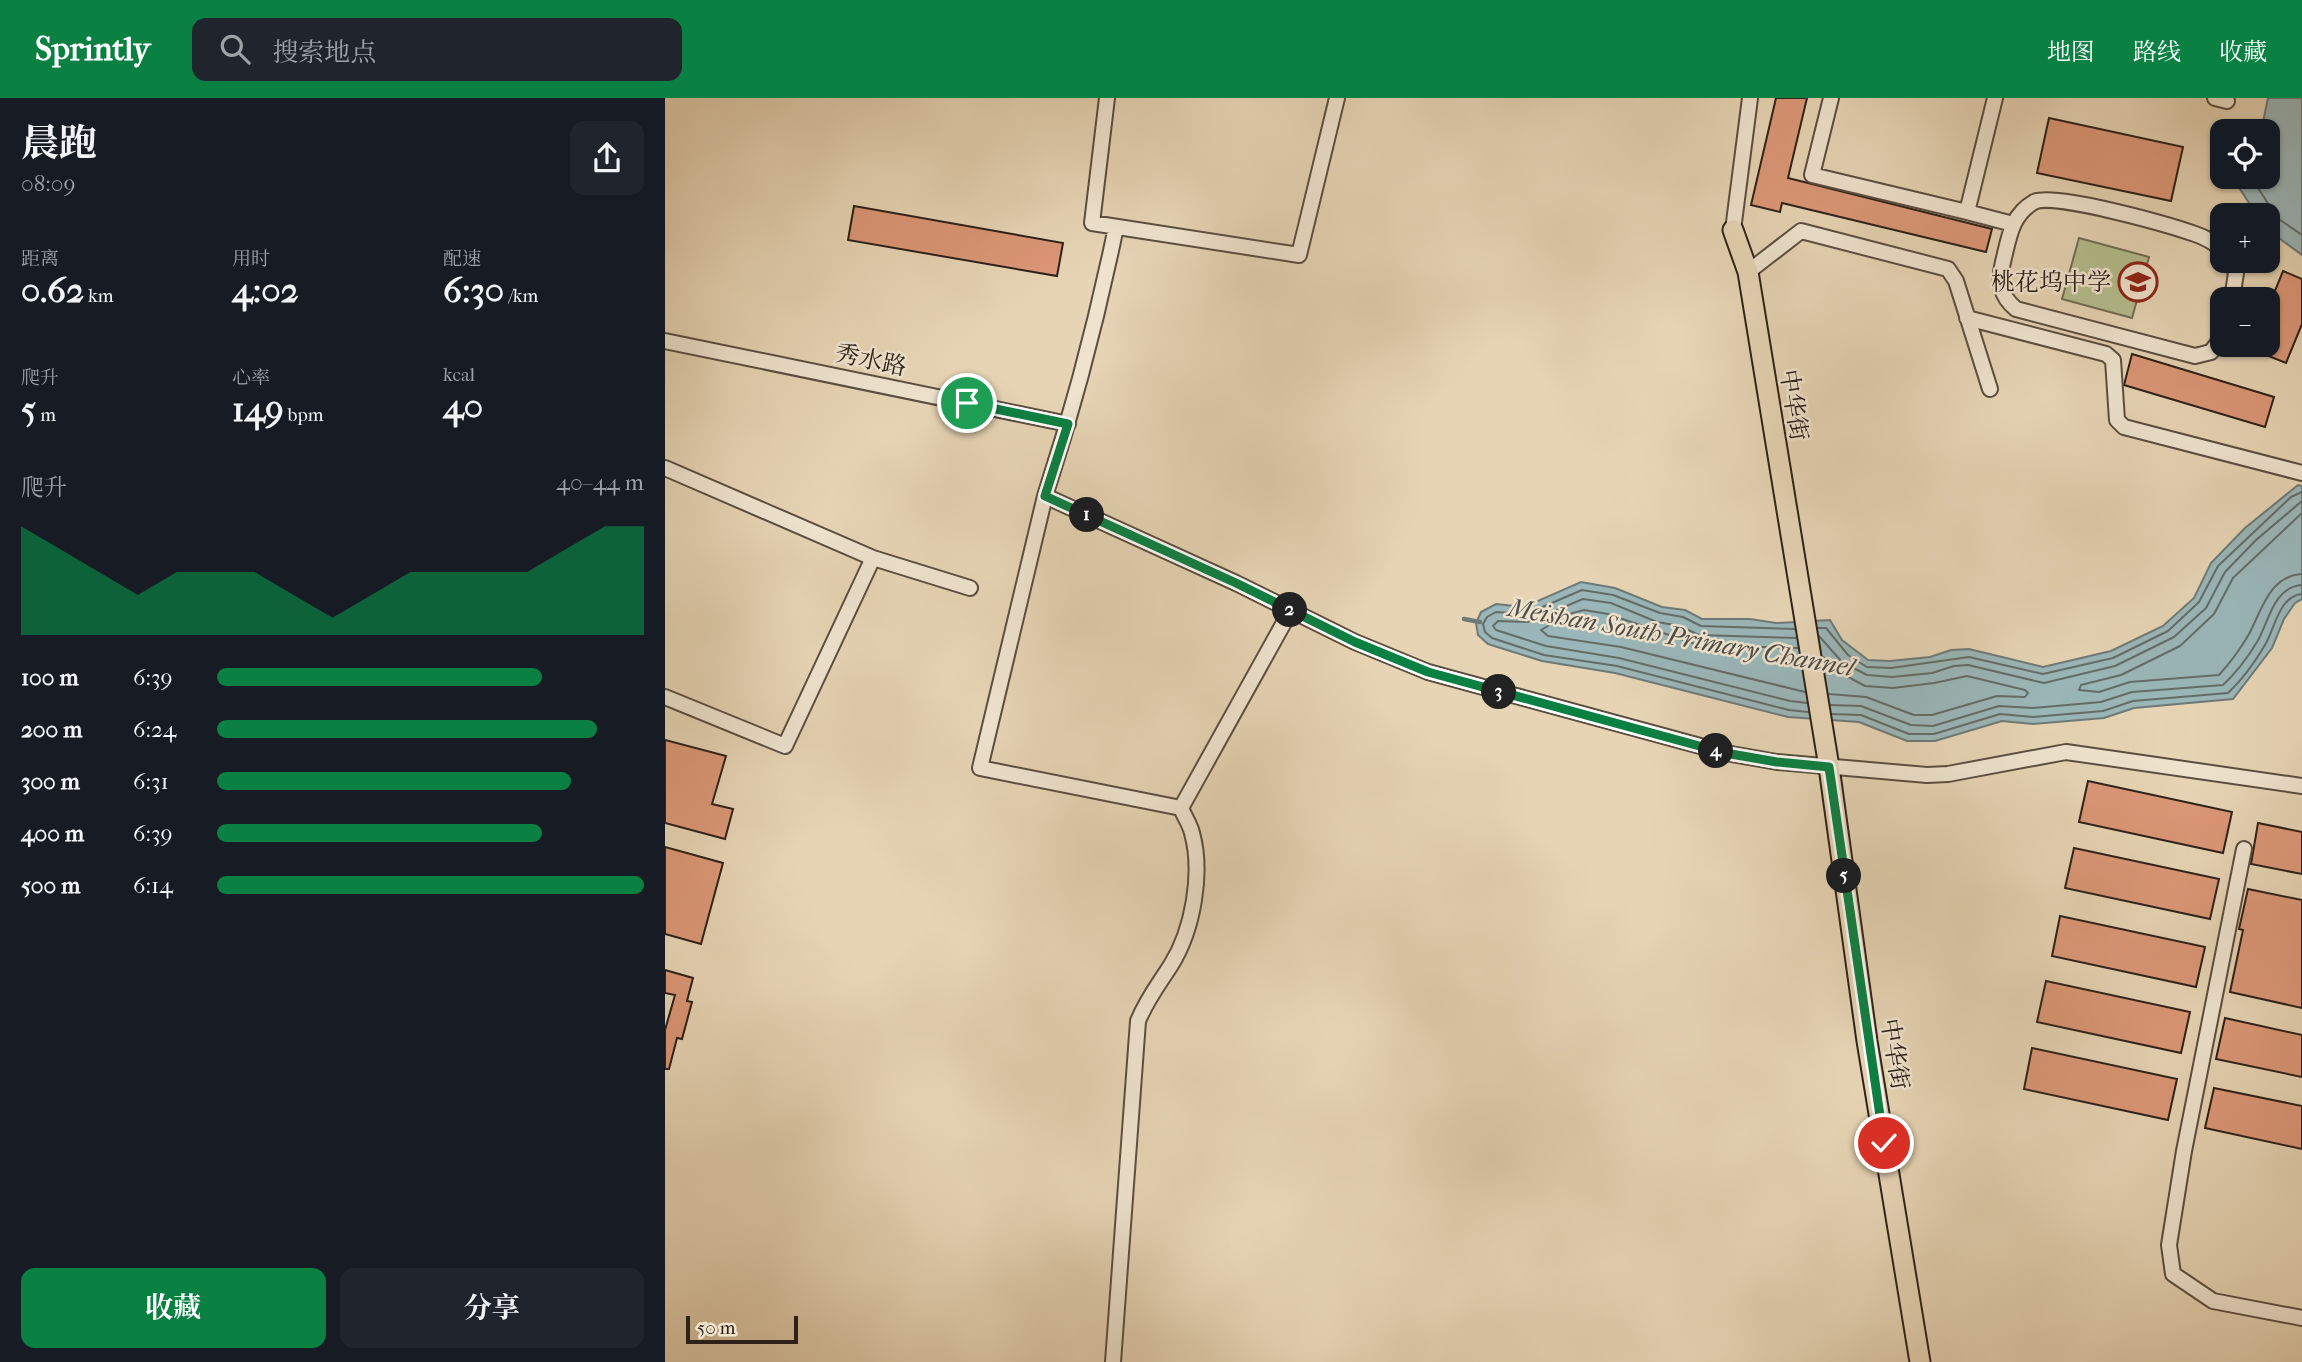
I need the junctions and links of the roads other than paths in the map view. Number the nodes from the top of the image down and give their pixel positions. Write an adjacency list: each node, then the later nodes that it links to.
1 (1107, 98): 8 (street)
2 (1337, 98): 8 (street)
3 (1750, 98): 9 (street)
4 (1831, 98): 6 (street)
5 (1994, 98): 6 (street)
6 (1967, 212): 7 (street)
7 (2013, 224): 10 (street); 14 (street)
8 (1116, 227): 16 (street)
9 (1733, 230): 11 (main road, 中华街)
10 (2210, 242)
11 (1748, 272): 12 (street); 24 (main road, 中华街)
12 (1967, 318): 15 (street); 17 (street)
13 (665, 341): 16 (street, 秀水路)
14 (2210, 352)
15 (1990, 389)
16 (1068, 424): 19 (street)
17 (2302, 473)
18 (667, 474): 20 (street)
19 (1045, 496): 22 (street); 26 (street)
20 (873, 558): 21 (street); 23 (street)
21 (969, 588)
22 (1291, 610): 24 (street); 26 (street)
23 (665, 697)
24 (1828, 760): 25 (street); 30 (main road, 中华街)
25 (2302, 786)
26 (1181, 808): 29 (street)
27 (2244, 849): 28 (street)
28 (2302, 1318)
29 (1113, 1362)
30 (1920, 1362)

